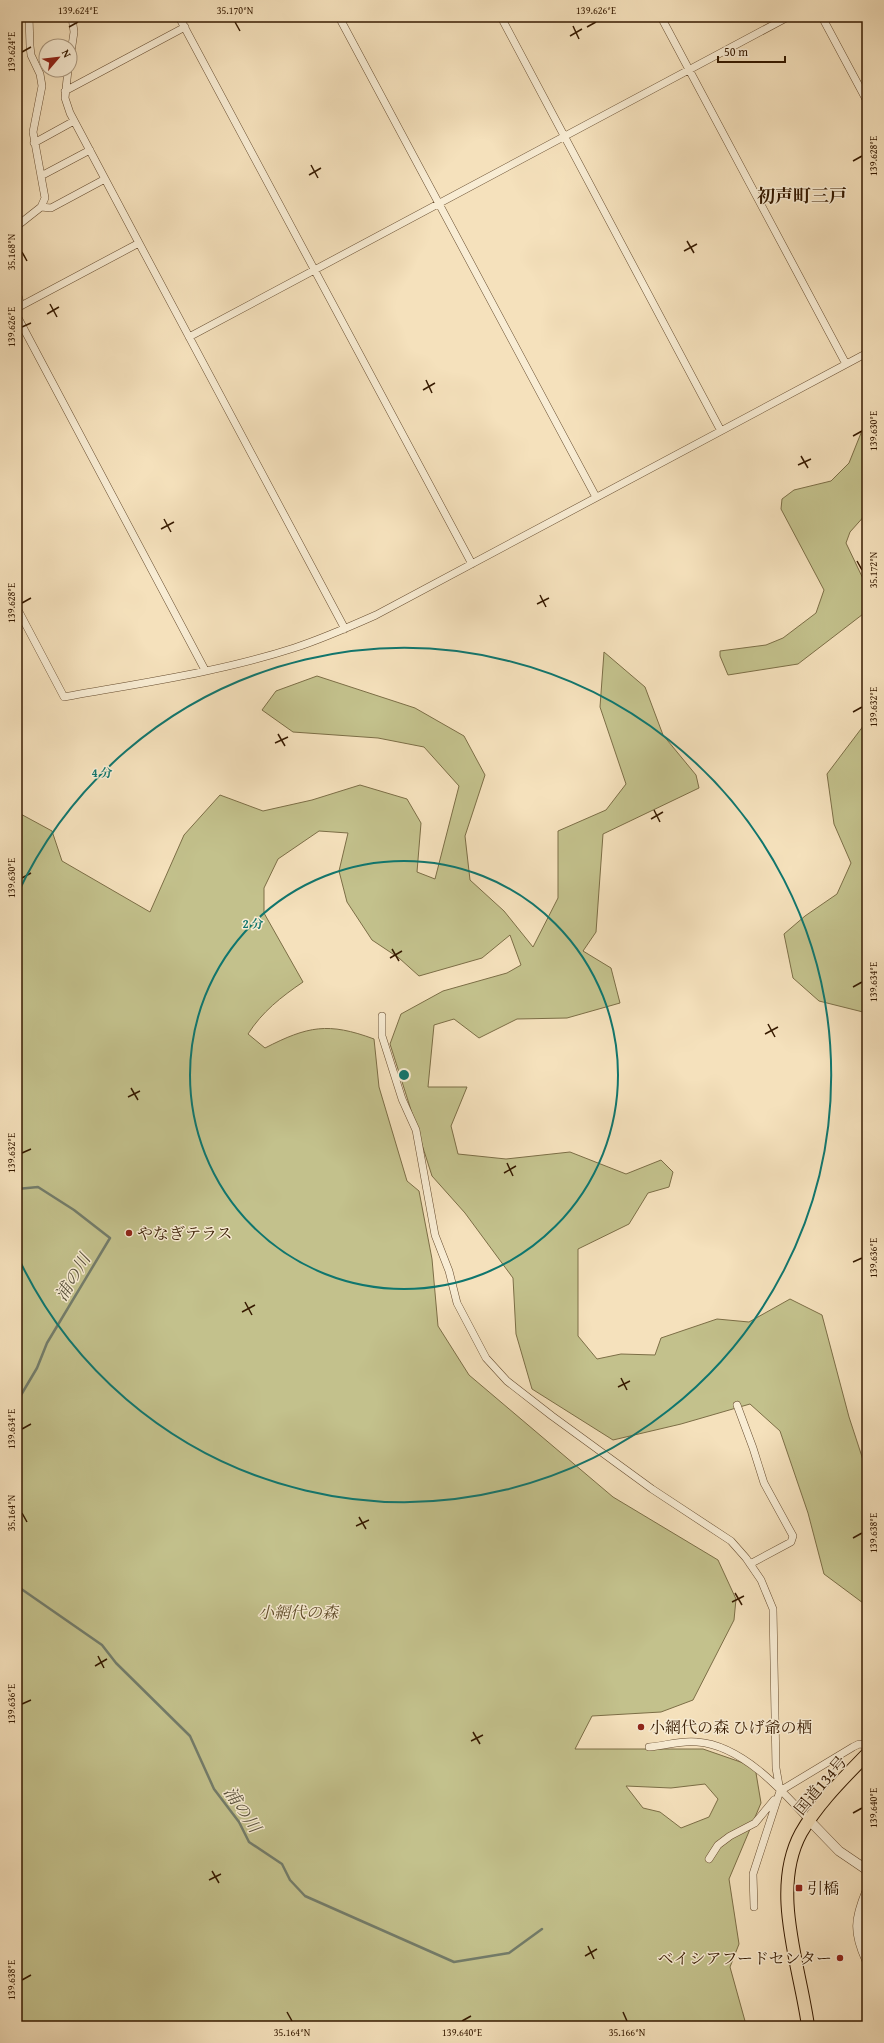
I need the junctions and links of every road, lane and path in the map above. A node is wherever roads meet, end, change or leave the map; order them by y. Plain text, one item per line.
1 (29, 17) edge
2 (72, 17) edge
3 (179, 17) edge
4 (339, 17) edge
5 (501, 17) edge
6 (661, 17) edge
7 (788, 17) edge
8 (822, 17) edge
9 (185, 27) junction
10 (73, 38) edge
11 (689, 70) junction
12 (67, 78) edge
13 (17, 81) edge
14 (65, 91) junction
15 (17, 93) edge
16 (867, 101) edge
17 (74, 121) junction
18 (564, 136) junction
19 (34, 143) junction
20 (90, 150) junction
21 (41, 176) junction
22 (105, 179) junction
23 (439, 204) junction
24 (41, 207) junction
25 (17, 226) edge
26 (139, 243) junction
27 (314, 270) junction
28 (17, 292) edge
29 (19, 306) edge
30 (17, 316) edge
31 (189, 337) junction
32 (867, 353) edge
33 (846, 364) junction
34 (722, 431) junction
35 (596, 498) junction
36 (472, 564) junction
37 (17, 608) edge
38 (345, 629) junction
39 (205, 670) junction
40 (382, 1016) dead end
41 (737, 1405) dead end
42 (750, 1564) junction
43 (867, 1746) edge
44 (649, 1747) dead end
45 (867, 1754) edge
46 (779, 1793) junction
47 (809, 1820) junction
48 (709, 1859) dead end
49 (867, 1870) edge
50 (867, 1891) edge
51 (754, 1907) dead end
52 (867, 1961) edge
53 (808, 2026) edge

1 - 19 street
2 - 10 street
3 - 9 street
4 - 23 street
5 - 18 street
6 - 11 street
7 - 11 street
8 - 16 street
9 - 14 street
9 - 27 street
11 - 18 street
11 - 33 street
12 - 14 street
13 - 15 street
14 - 17 street
17 - 19 street
17 - 20 street
18 - 23 street
18 - 34 street
19 - 21 street
20 - 21 street
20 - 22 street
21 - 24 street
22 - 24 street
22 - 26 street
23 - 27 street
23 - 35 street
24 - 25 street
26 - 29 street
26 - 31 street
27 - 31 street
27 - 36 street
28 - 29 street
30 - 39 street
31 - 38 street
32 - 33 street
33 - 34 street
34 - 35 street
35 - 36 street
36 - 38 street
37 - 39 street
38 - 39 street
40 - 42 street
41 - 42 street
42 - 46 street
43 - 46 street
44 - 46 street
45 - 47 highway, 国道134号
46 - 47 street
46 - 48 street
46 - 51 street
47 - 49 street
47 - 53 highway, 国道134号
50 - 52 street

